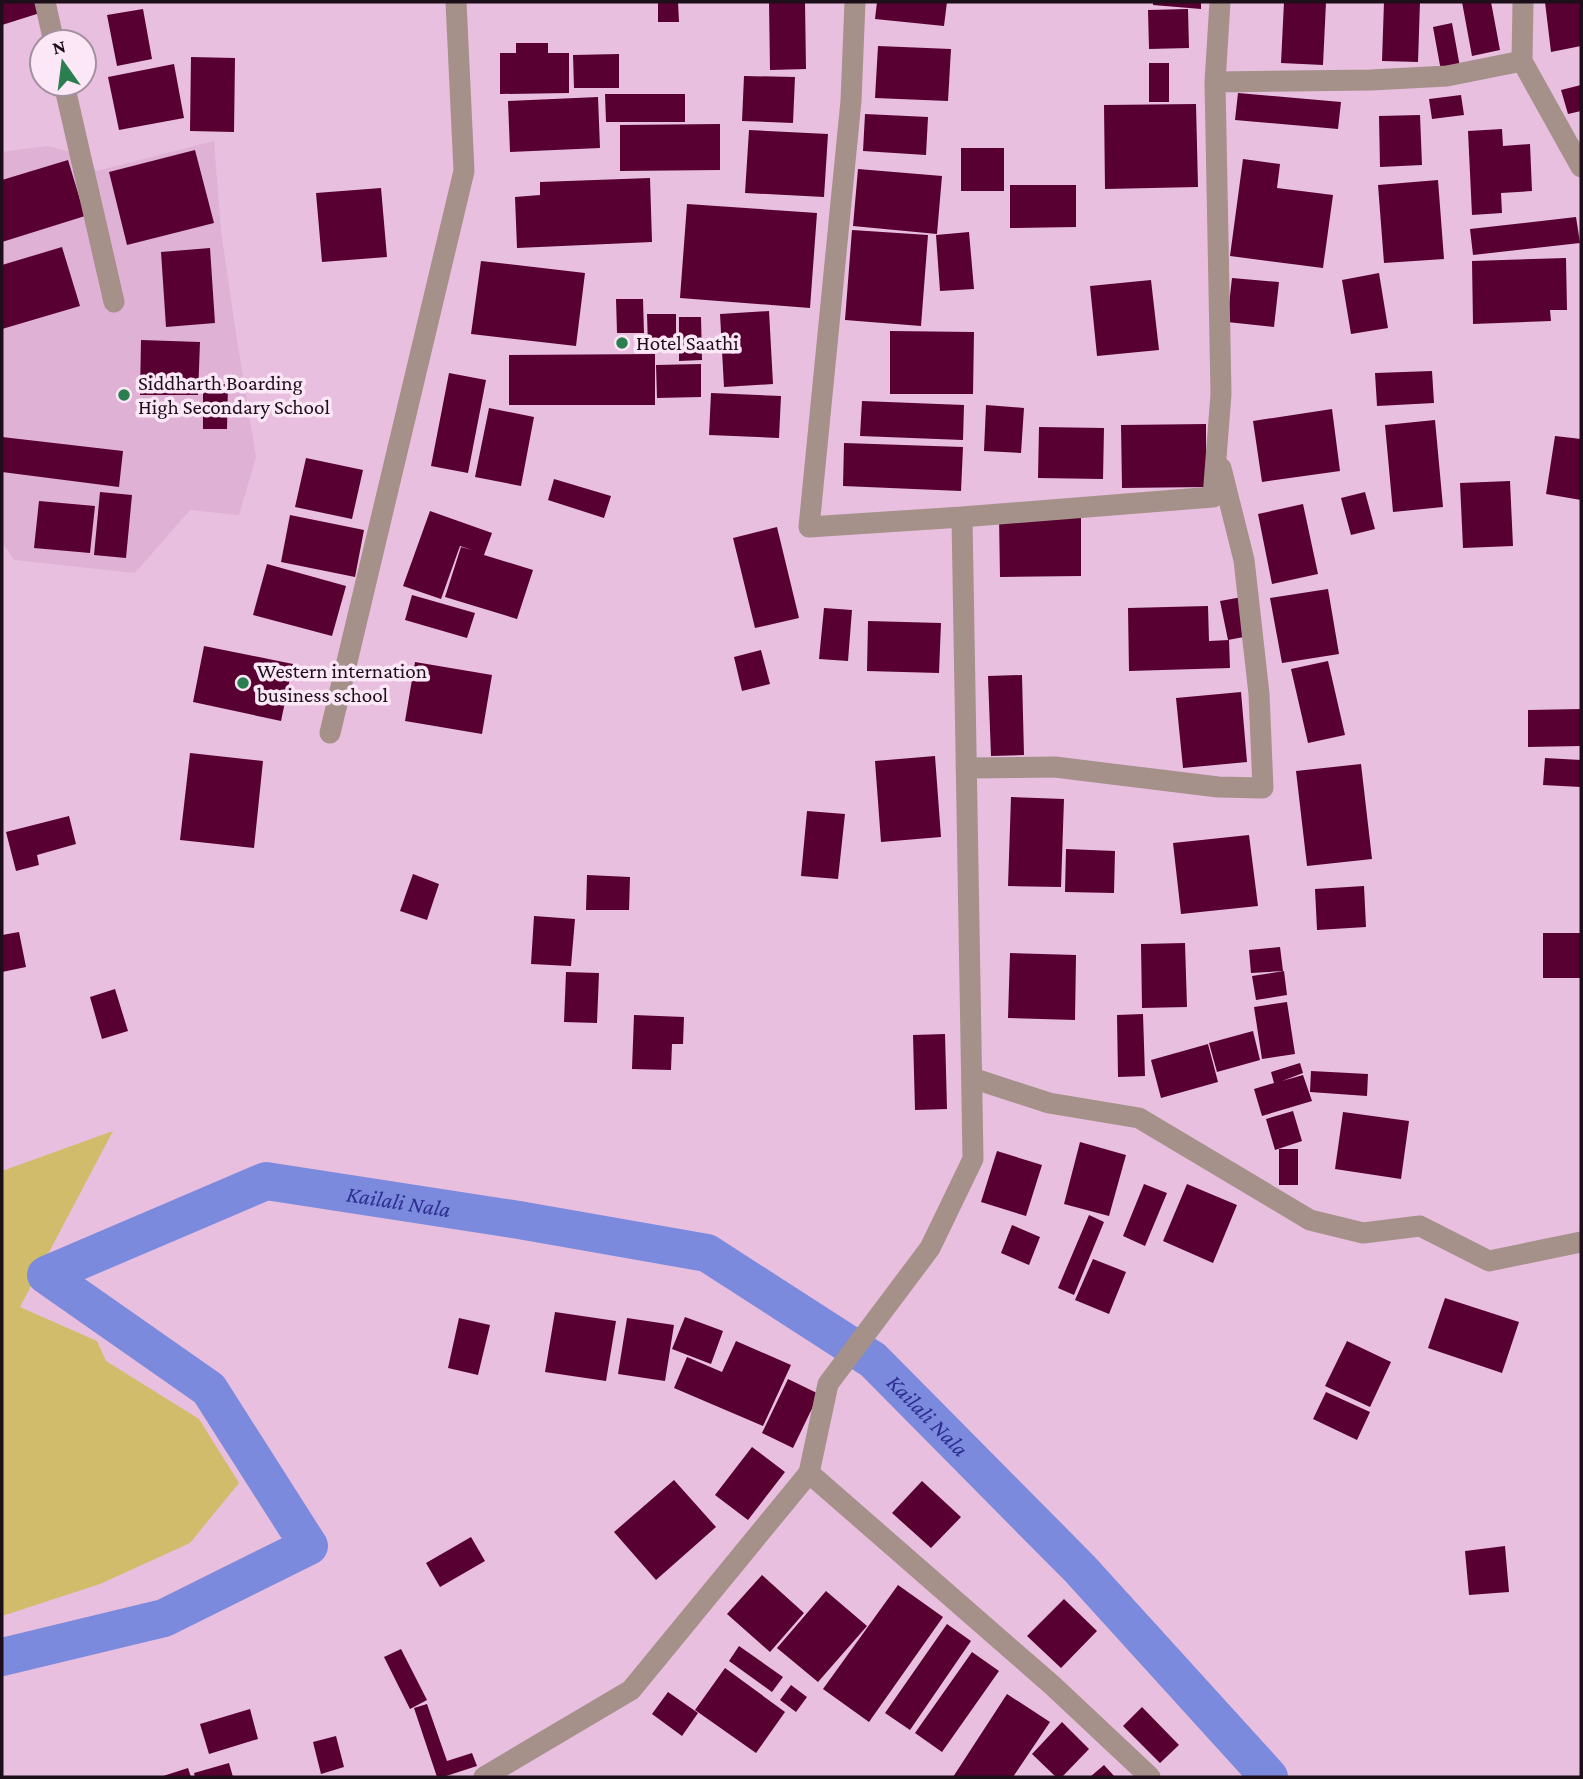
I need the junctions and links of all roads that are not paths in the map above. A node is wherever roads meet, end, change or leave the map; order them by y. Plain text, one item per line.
1 (45, 2) edge
2 (456, 2) edge
3 (855, 2) edge
4 (1220, 2) edge
5 (1523, 2) edge
6 (51, 28) edge
7 (1522, 61) junction
8 (1215, 82) junction
9 (67, 98) edge
10 (1581, 167) edge
11 (114, 302) dead end
12 (1217, 449) junction
13 (962, 517) junction
14 (330, 733) dead end
15 (967, 768) junction
16 (972, 1078) junction
17 (1581, 1242) edge
18 (809, 1473) junction
19 (484, 1777) edge
20 (1150, 1777) edge

1 - 6 street
2 - 14 street
3 - 13 street
4 - 8 street
5 - 7 street
7 - 8 street
7 - 10 street
8 - 12 street
9 - 11 street
12 - 13 street
12 - 15 street
13 - 15 street
15 - 16 street
16 - 17 street
16 - 18 street
18 - 19 street
18 - 20 street

